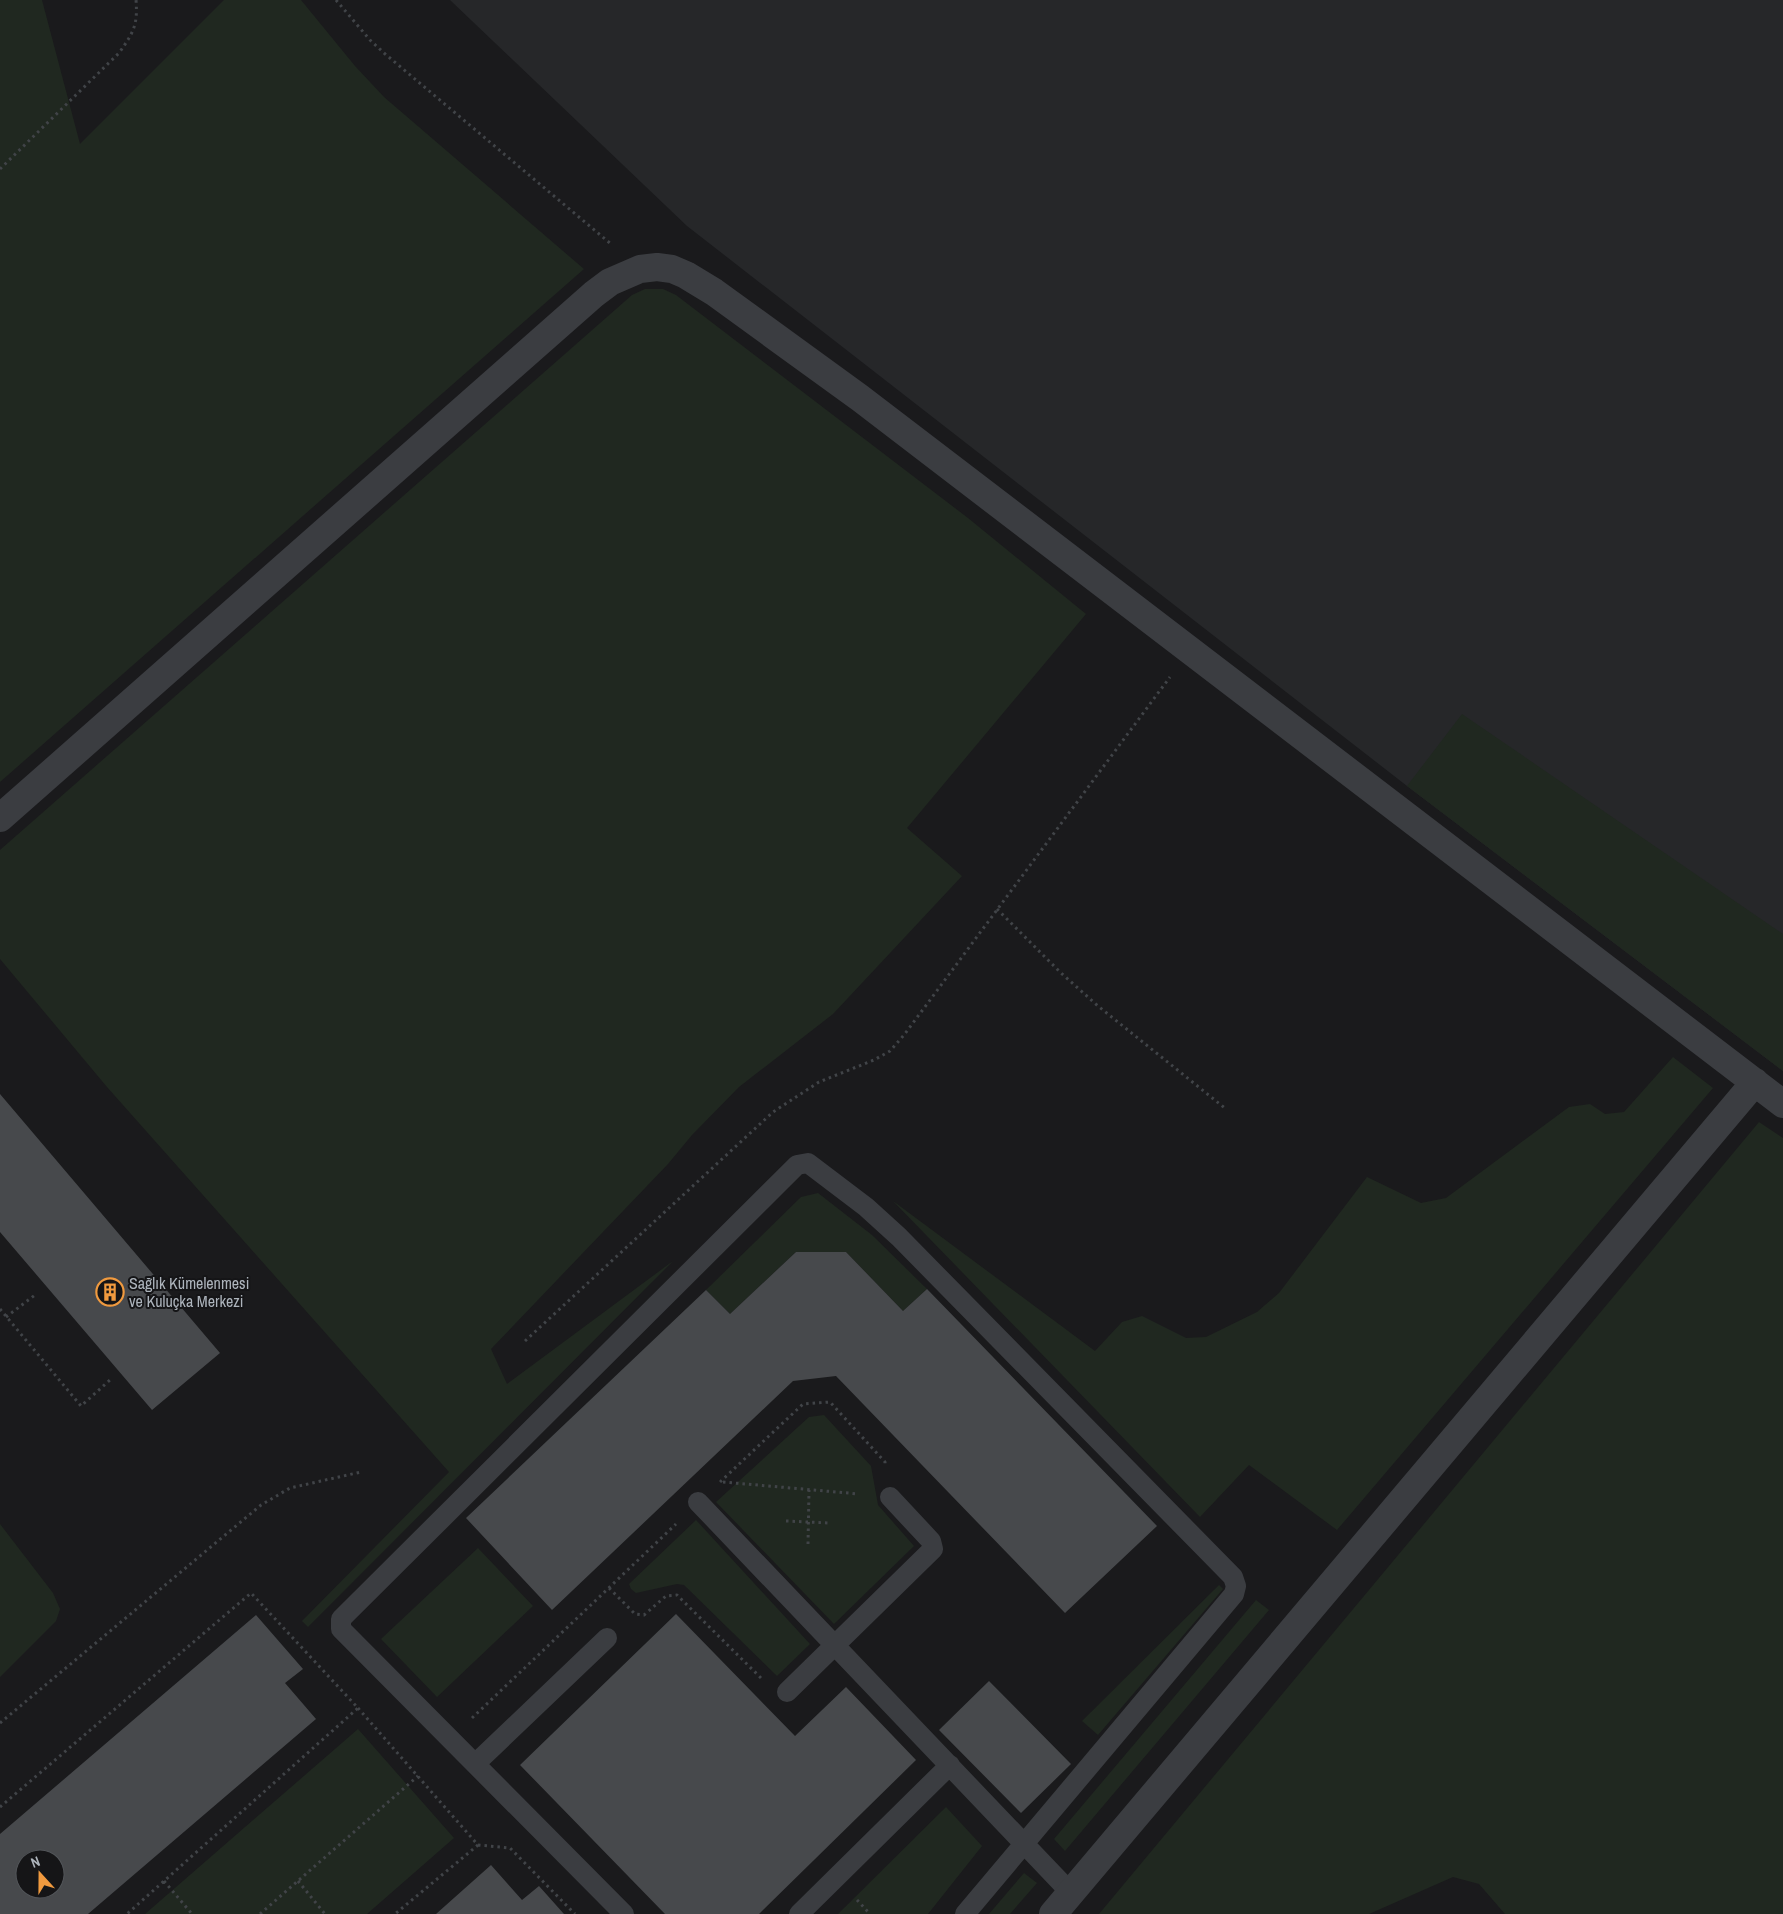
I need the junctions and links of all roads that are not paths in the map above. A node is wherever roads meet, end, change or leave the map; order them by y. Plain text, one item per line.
1 (0, 818) edge
2 (1755, 1082) junction
3 (1783, 1104) edge
4 (890, 1496) road end
5 (698, 1502) road end
6 (607, 1638) dead end
7 (835, 1644) junction
8 (787, 1692) road end
9 (475, 1764) junction
10 (950, 1765) junction
11 (1024, 1843) junction
12 (1071, 1893) junction
13 (624, 1914) edge
14 (799, 1914) edge
15 (965, 1914) edge
16 (1053, 1914) edge

1 - 2 street
2 - 3 street
2 - 12 street
4 - 7 lane
5 - 7 lane
6 - 9 lane
7 - 8 lane
7 - 10 lane
9 - 11 lane
9 - 13 lane
10 - 11 lane
10 - 14 lane
11 - 12 lane
11 - 15 lane
12 - 16 street

